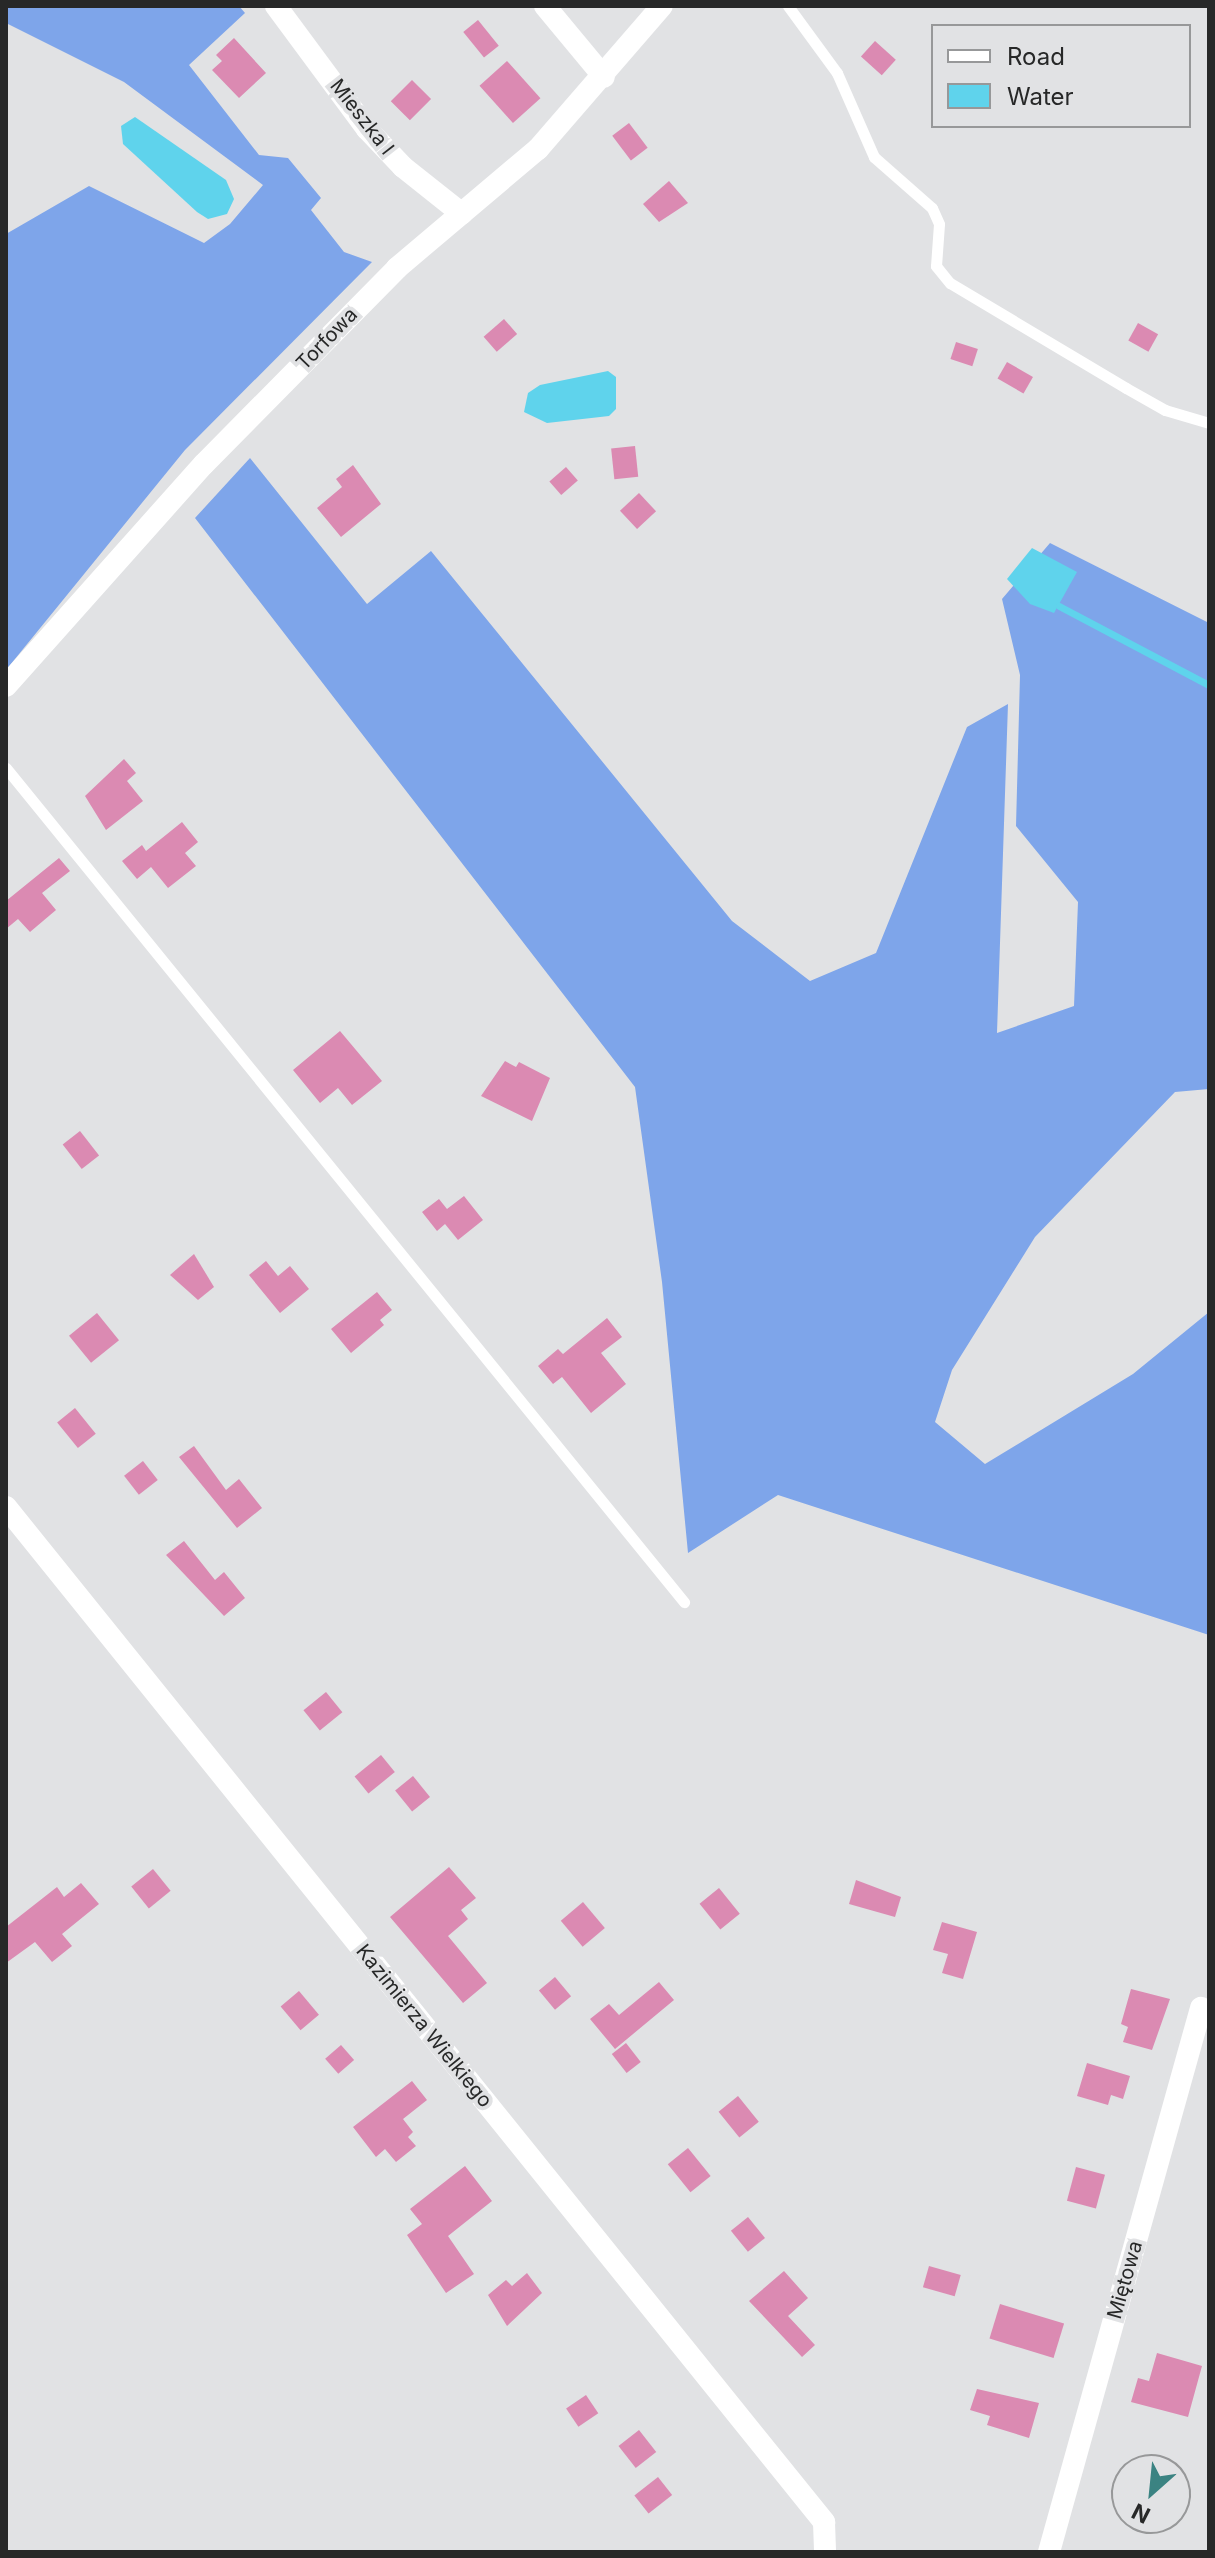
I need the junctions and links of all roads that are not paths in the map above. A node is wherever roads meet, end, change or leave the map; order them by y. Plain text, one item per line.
1 (276, 6) edge
2 (545, 6) edge
3 (662, 6) edge
4 (788, 6) edge
5 (604, 77) junction
6 (462, 214) junction
7 (1209, 423) edge
8 (6, 686) edge
9 (6, 768) edge
10 (6, 1507) edge
11 (684, 1602) dead end
12 (1201, 2008) dead end
13 (825, 2552) edge
14 (1049, 2552) edge

1 - 6 street, Mieszka I
2 - 5 street
3 - 5 street, Torfowa
4 - 7 lane
5 - 6 street, Torfowa
6 - 8 street, Torfowa
9 - 11 lane
10 - 13 street, Kazimierza Wielkiego
12 - 14 street, Miętowa

